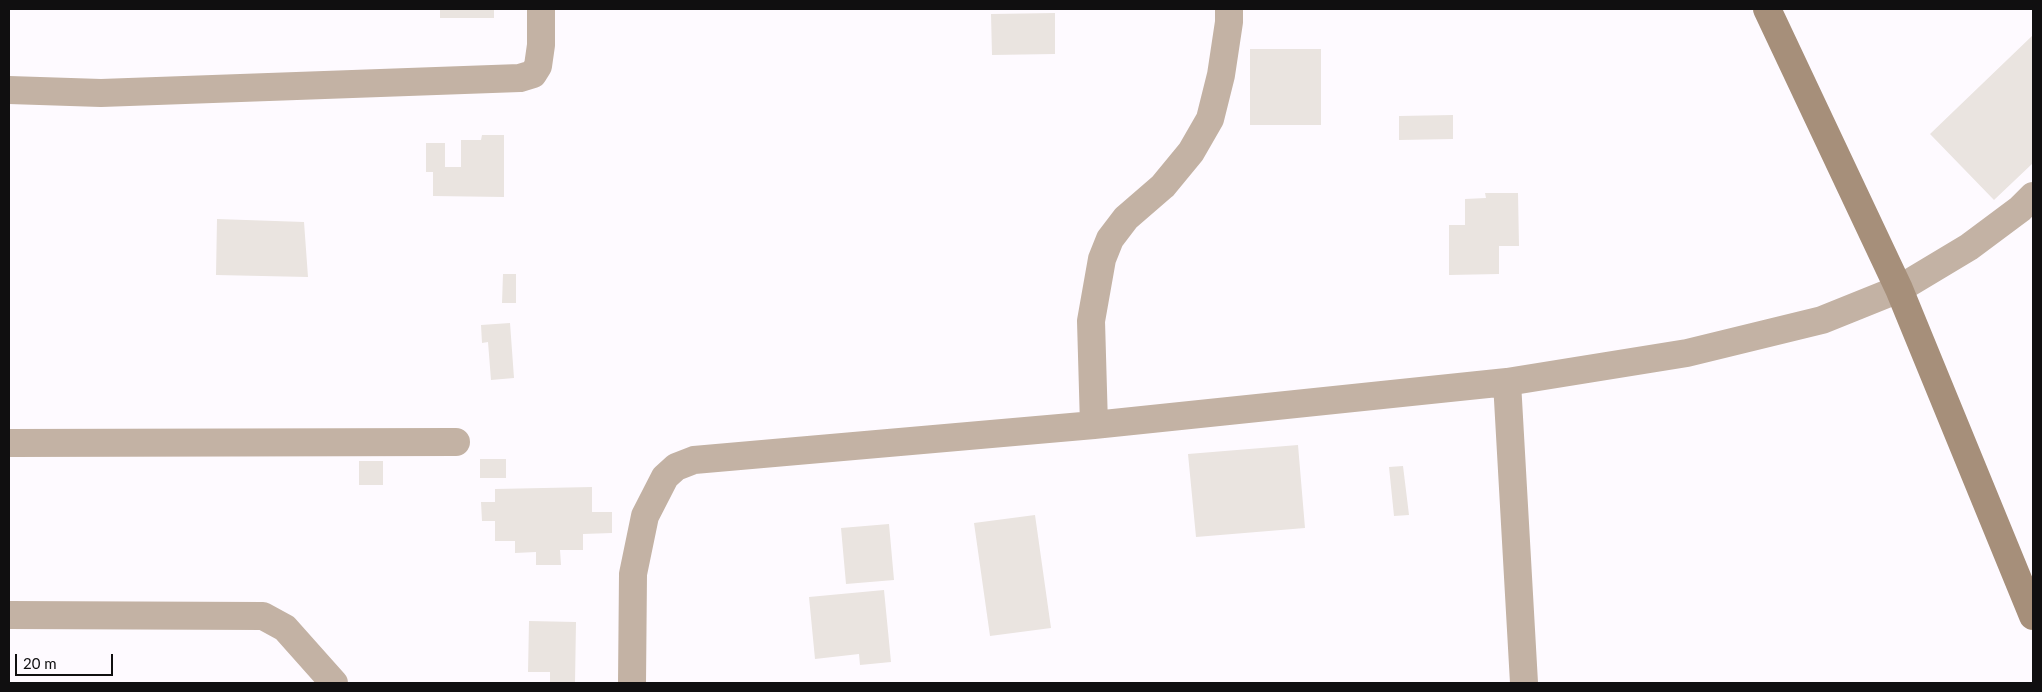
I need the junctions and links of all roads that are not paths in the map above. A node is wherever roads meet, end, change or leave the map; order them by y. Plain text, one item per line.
1 (541, 9) edge
2 (1229, 9) edge
3 (1767, 9) edge
4 (9, 90) edge
5 (2033, 196) edge
6 (1899, 289) junction
7 (1507, 382) junction
8 (1094, 425) junction
9 (456, 442) dead end
10 (9, 443) edge
11 (9, 615) edge
12 (2033, 616) edge
13 (334, 683) edge
14 (632, 683) edge
15 (1524, 683) edge

1 - 4 street
2 - 8 street
3 - 6 main road
5 - 6 street
6 - 7 street
6 - 12 main road
7 - 8 street
7 - 15 street
8 - 14 street
9 - 10 street
11 - 13 street

